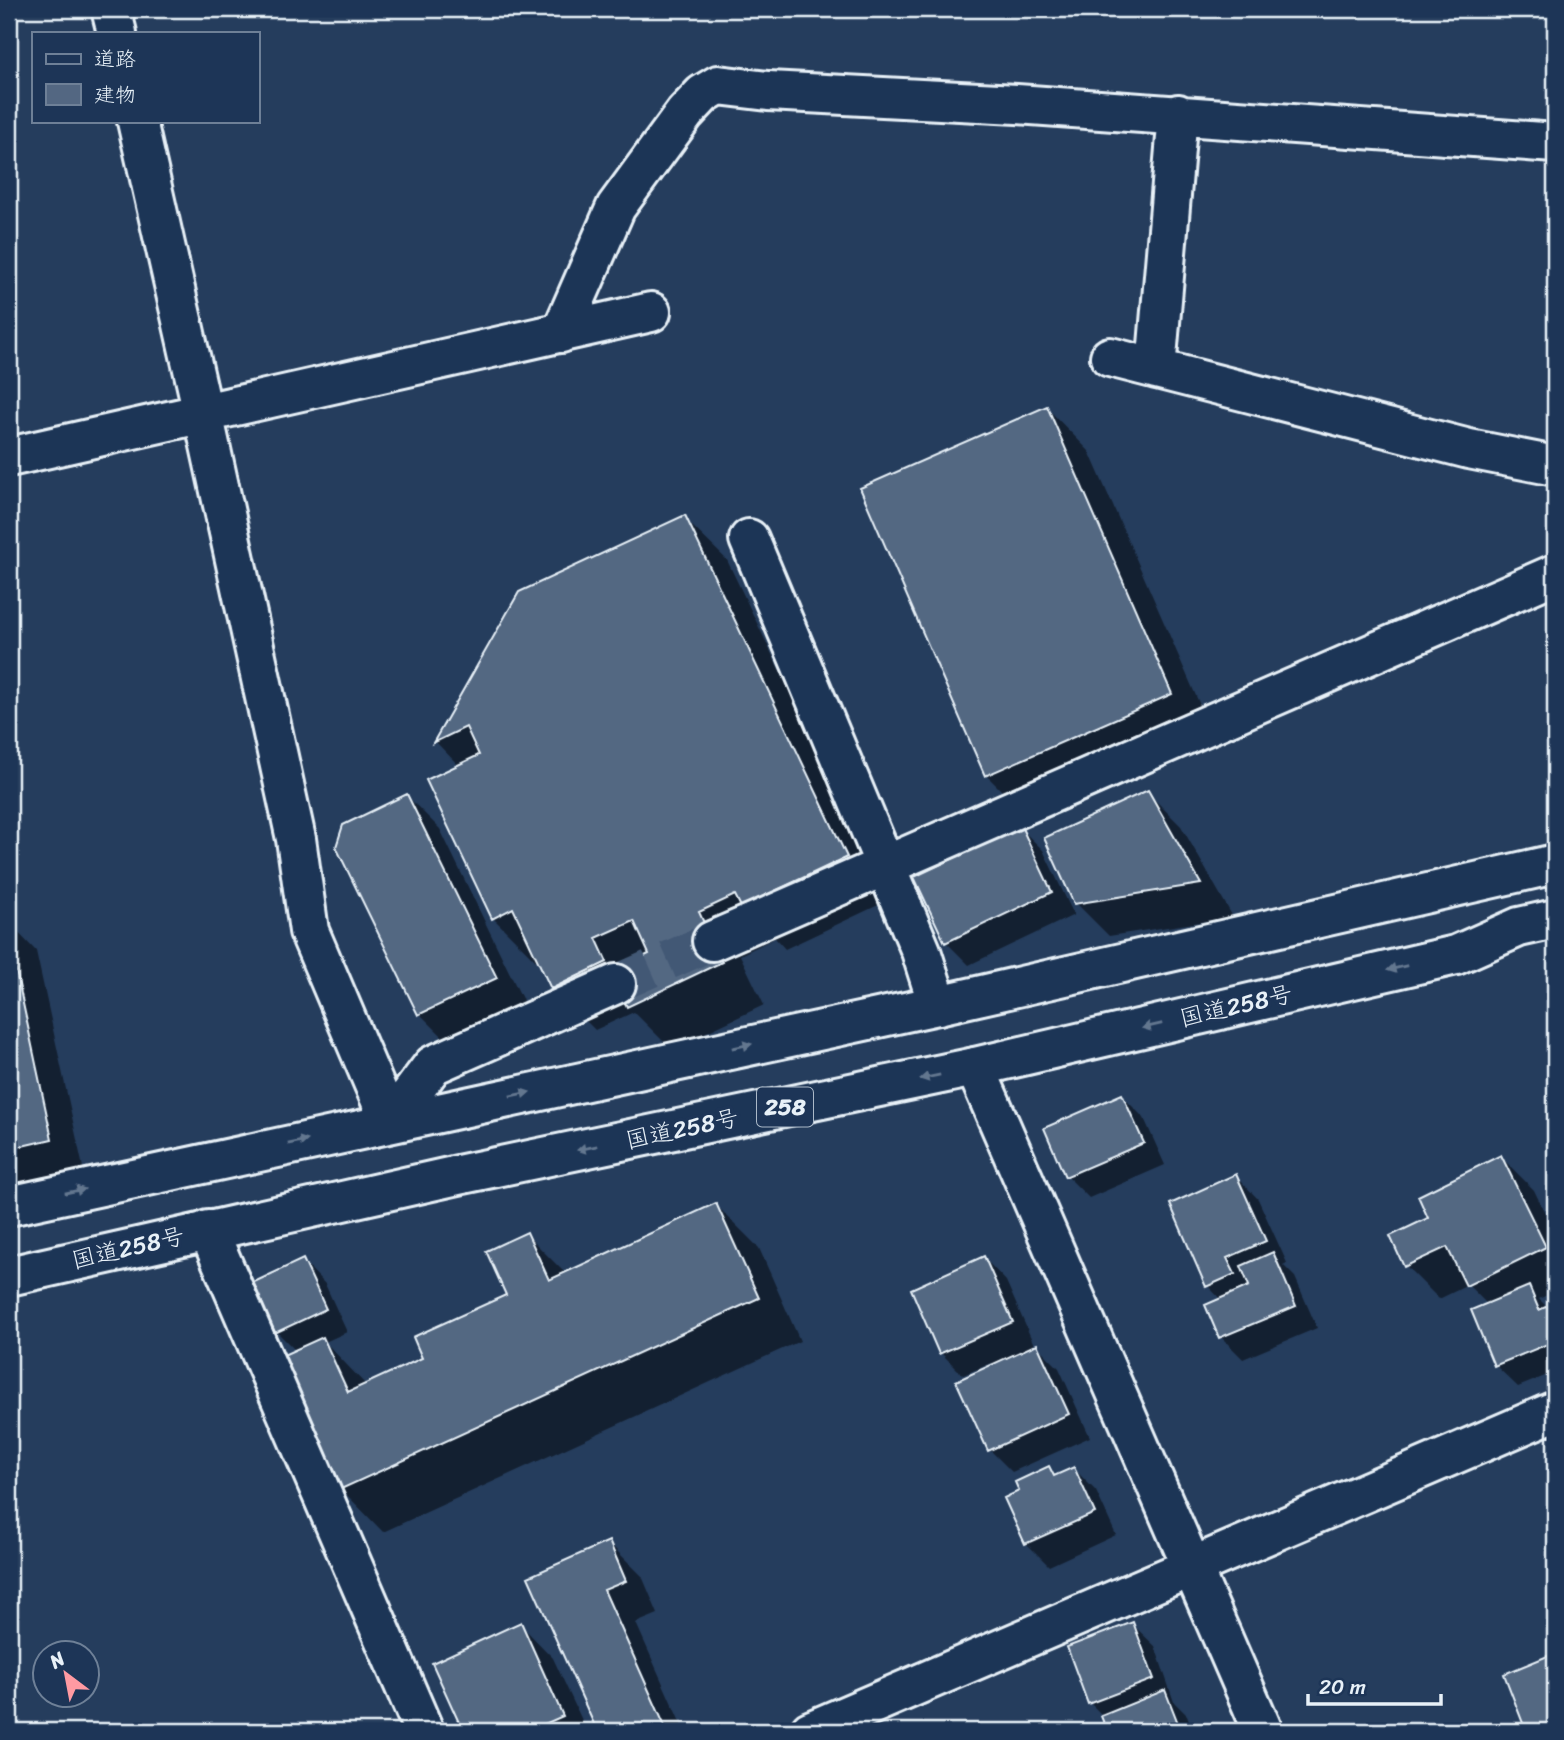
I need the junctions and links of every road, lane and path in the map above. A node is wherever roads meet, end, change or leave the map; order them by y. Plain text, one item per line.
1 (111, 9) edge
2 (117, 32) edge
3 (1178, 114) junction
4 (137, 122) edge
5 (1555, 142) edge
6 (651, 312) dead end
7 (561, 333) junction
8 (1110, 357) dead end
9 (1156, 369) junction
10 (203, 414) junction
11 (9, 457) edge
12 (1555, 466) edge
13 (749, 539) dead end
14 (1555, 574) edge
15 (1555, 864) edge
16 (885, 865) junction
17 (1555, 919) edge
18 (712, 941) tunnel mouth
19 (1555, 946) edge
20 (1456, 954) junction
21 (616, 984) tunnel mouth
22 (938, 1005) junction
23 (975, 1067) junction
24 (390, 1122) junction
25 (9, 1206) edge
26 (208, 1230) junction
27 (9, 1276) edge
28 (1555, 1411) edge
29 (1193, 1567) junction
30 (424, 1731) edge
31 (810, 1731) edge
32 (1263, 1731) edge

1 - 2 main road
3 - 5 main road
3 - 7 main road
3 - 9 main road
4 - 10 main road
6 - 7 main road
7 - 10 main road
8 - 9 main road
9 - 12 main road
10 - 11 main road
10 - 24 main road
13 - 16 main road
14 - 16 main road
15 - 22 main road
16 - 18 main road
16 - 22 main road
17 - 20 main road, 国道258号 / 258
19 - 20 main road, 258
20 -> 23 main road, 国道258号 / 258
21 - 24 main road
24 -> 22 main road
23 -> 26 main road, 国道258号 / 258
23 - 29 main road
25 -> 24 main road
26 - 27 main road, 国道258号 / 258
26 - 30 main road
28 - 29 main road
29 - 31 main road
29 - 32 main road

